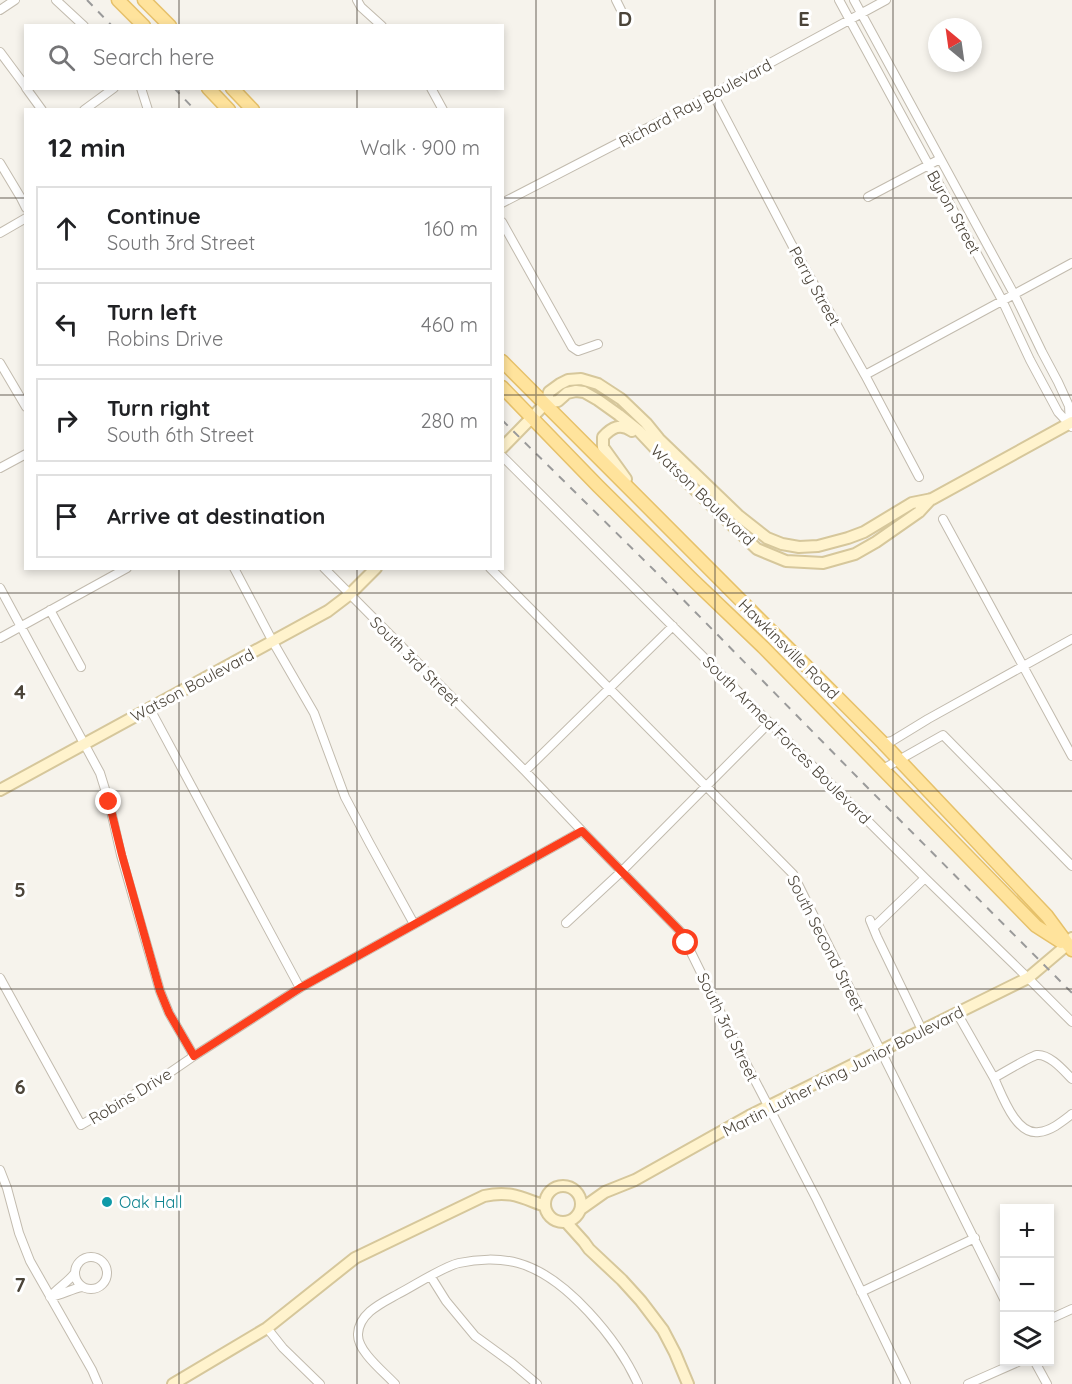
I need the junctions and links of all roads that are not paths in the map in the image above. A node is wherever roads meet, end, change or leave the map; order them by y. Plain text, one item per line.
1 (15, 0) edge
2 (56, 0) edge
3 (118, 0) edge
4 (144, 0) edge
5 (352, 0) edge
6 (616, 0) edge
7 (839, 0) edge
8 (854, 0) edge
9 (886, 0) edge
10 (359, 4) edge
11 (0, 10) edge
12 (621, 10) dead end
13 (861, 13) junction
14 (850, 20) junction
15 (82, 24) edge
16 (142, 24) edge
17 (168, 24) edge
18 (380, 24) edge
19 (0, 52) edge
20 (24, 85) edge
21 (27, 90) edge
22 (111, 90) edge
23 (142, 90) edge
24 (210, 90) edge
25 (234, 90) edge
26 (432, 90) edge
27 (904, 92) junction
28 (713, 94) junction
29 (892, 98) junction
30 (41, 108) edge
31 (87, 108) edge
32 (147, 108) edge
33 (227, 108) edge
34 (251, 108) edge
35 (442, 108) edge
36 (940, 159) junction
37 (0, 163) edge
38 (929, 165) junction
39 (868, 197) dead end
40 (504, 202) edge
41 (24, 204) edge
42 (24, 219) edge
43 (504, 226) edge
44 (0, 233) edge
45 (996, 262) junction
46 (1072, 263) edge
47 (985, 268) junction
48 (1014, 294) junction
49 (1002, 300) junction
50 (598, 344) dead end
51 (0, 363) edge
52 (504, 363) edge
53 (865, 375) junction
54 (504, 389) edge
55 (546, 403) junction
56 (24, 404) edge
57 (532, 418) junction
58 (1071, 425) edge
59 (504, 446) edge
60 (654, 447) junction
61 (24, 455) edge
62 (504, 458) edge
63 (0, 468) edge
64 (919, 477) dead end
65 (932, 499) junction
66 (644, 502) junction
67 (943, 519) dead end
68 (123, 570) edge
69 (235, 570) edge
70 (326, 570) edge
71 (374, 570) edge
72 (492, 570) edge
73 (0, 588) edge
74 (349, 595) junction
75 (50, 610) junction
76 (673, 626) junction
77 (20, 627) junction
78 (0, 638) edge
79 (1072, 639) edge
80 (273, 642) junction
81 (81, 667) dead end
82 (1023, 667) junction
83 (609, 689) junction
84 (150, 709) junction
85 (769, 723) junction
86 (883, 743) junction
87 (83, 744) junction
88 (1072, 756) edge
89 (899, 760) junction
90 (883, 769) junction
91 (525, 771) junction
92 (705, 786) junction
93 (0, 790) edge
94 (582, 831) junction
95 (1072, 866) edge
96 (622, 871) junction
97 (925, 878) junction
98 (566, 923) dead end
99 (414, 924) junction
100 (1071, 944) edge
101 (0, 978) edge
102 (1028, 978) junction
103 (300, 988) junction
104 (957, 1013) junction
105 (1072, 1022) edge
106 (922, 1029) junction
107 (881, 1052) junction
108 (194, 1056) junction
109 (994, 1078) junction
110 (1072, 1079) edge
111 (768, 1107) junction
112 (1072, 1114) edge
113 (0, 1170) edge
114 (605, 1192) junction
115 (549, 1193) junction
116 (578, 1193) junction
117 (520, 1196) junction
118 (545, 1206) junction
119 (574, 1216) junction
120 (975, 1238) junction
121 (74, 1274) junction
122 (431, 1276) junction
123 (82, 1287) junction
124 (1000, 1289) edge
125 (861, 1292) junction
126 (50, 1297) junction
127 (1072, 1309) edge
128 (1054, 1318) edge
129 (267, 1328) junction
130 (1009, 1366) edge
131 (1037, 1366) edge
132 (92, 1370) junction
133 (98, 1384) edge
134 (104, 1384) edge
135 (173, 1384) edge
136 (320, 1384) edge
137 (395, 1384) edge
138 (537, 1384) edge
139 (638, 1384) edge
140 (688, 1384) edge
141 (906, 1384) edge
142 (968, 1384) edge
143 (1047, 1384) edge

1 - 11 street
2 - 15 street
3 - 16 main road
4 - 17 main road
5 - 10 street
6 - 12 street
7 - 14 street, Byron Street
8 - 13 street, Byron Street
9 - 13 street, Richard Ray Boulevard
10 - 18 street
13 - 14 street, Richard Ray Boulevard
13 - 27 street, Byron Street
14 - 28 street, Richard Ray Boulevard
14 - 29 street, Byron Street
19 - 20 street
21 - 30 street
22 - 31 street
23 - 32 street
24 - 33 main road
25 - 34 main road
26 - 35 street
27 - 29 street
27 - 36 street, Byron Street
28 - 40 street, Richard Ray Boulevard
28 - 53 street, Perry Street
29 - 38 street, Byron Street
36 - 38 street
36 - 45 street, Byron Street
37 - 41 street
38 - 39 street
38 - 47 street, Byron Street
42 - 44 street
43 - 50 street
45 - 47 street
45 - 48 street, Byron Street
46 - 48 street
47 - 49 street, Byron Street
48 - 49 street
48 - 58 street, Byron Street
49 - 53 street
49 - 58 street, Byron Street
51 - 56 street
52 - 55 main road, Hawkinsville Road
53 - 64 street, Perry Street
54 - 57 main road, Hawkinsville Road
55 - 57 street, Watson Boulevard
55 - 60 street, Watson Boulevard
55 - 65 street, Watson Boulevard
55 - 66 main road, Hawkinsville Road
57 - 59 street, Watson Boulevard
57 - 90 main road, Hawkinsville Road
58 - 65 street, Watson Boulevard
60 - 65 street, Watson Boulevard
60 - 66 street
61 - 63 street
62 - 76 street, South Armed Forces Boulevard
66 - 86 main road, Hawkinsville Road
67 - 82 street
68 - 75 street
69 - 80 street
70 - 74 street, South 3rd Street
71 - 74 street, Watson Boulevard
72 - 83 street, South Second Street
73 - 77 street
74 - 80 street, Watson Boulevard
74 - 91 street, South 3rd Street
75 - 77 street
75 - 81 street
76 - 83 street
76 - 85 street, South Armed Forces Boulevard
77 - 78 street
77 - 87 street
79 - 82 street
80 - 84 street, Watson Boulevard
80 - 99 street
82 - 86 street
82 - 88 street
83 - 91 street
83 - 92 street, South Second Street
84 - 87 street, Watson Boulevard
84 - 103 street
85 - 92 street
85 - 97 street, South Armed Forces Boulevard
86 - 89 main road, Hawkinsville Road
87 - 93 street, Watson Boulevard
87 - 108 street
89 - 90 street
89 - 95 street
89 - 100 main road, Hawkinsville Road
90 - 100 main road, Hawkinsville Road
91 - 94 street, South 3rd Street
92 - 96 street
92 - 107 street, South Second Street
94 - 96 street, South 3rd Street
94 - 99 street, Robins Drive
96 - 98 street
96 - 111 street, South 3rd Street
97 - 102 street, South Armed Forces Boulevard
97 - 106 street
99 - 103 street, Robins Drive
100 - 102 street, Martin Luther King Junior Boulevard
101 - 108 street, Robins Drive
102 - 104 street, Martin Luther King Junior Boulevard
102 - 105 street, South Armed Forces Boulevard
103 - 108 street, Robins Drive
104 - 106 street, Martin Luther King Junior Boulevard
104 - 109 street
106 - 107 street, Martin Luther King Junior Boulevard
107 - 111 street, Martin Luther King Junior Boulevard
107 - 120 street, South Second Street
109 - 110 street
109 - 112 street
111 - 114 street, Martin Luther King Junior Boulevard
111 - 125 street, South 3rd Street
113 - 126 street
114 - 116 street, Martin Luther King Junior Boulevard
114 - 119 street, Martin Luther King Junior Boulevard
115 - 116 street
115 - 117 street
115 - 118 street
116 - 119 street
117 - 118 street
117 - 129 street
118 - 119 street
119 - 140 street
120 - 124 street, South Second Street
120 - 125 street
121 - 123 street
121 - 123 street
121 - 126 street
122 - 137 street
122 - 138 street
122 - 139 street
123 - 126 street
125 - 141 street, South 3rd Street
126 - 132 street
127 - 128 street
129 - 135 street
129 - 136 street
130 - 142 street
131 - 143 street
132 - 133 street
132 - 134 street

